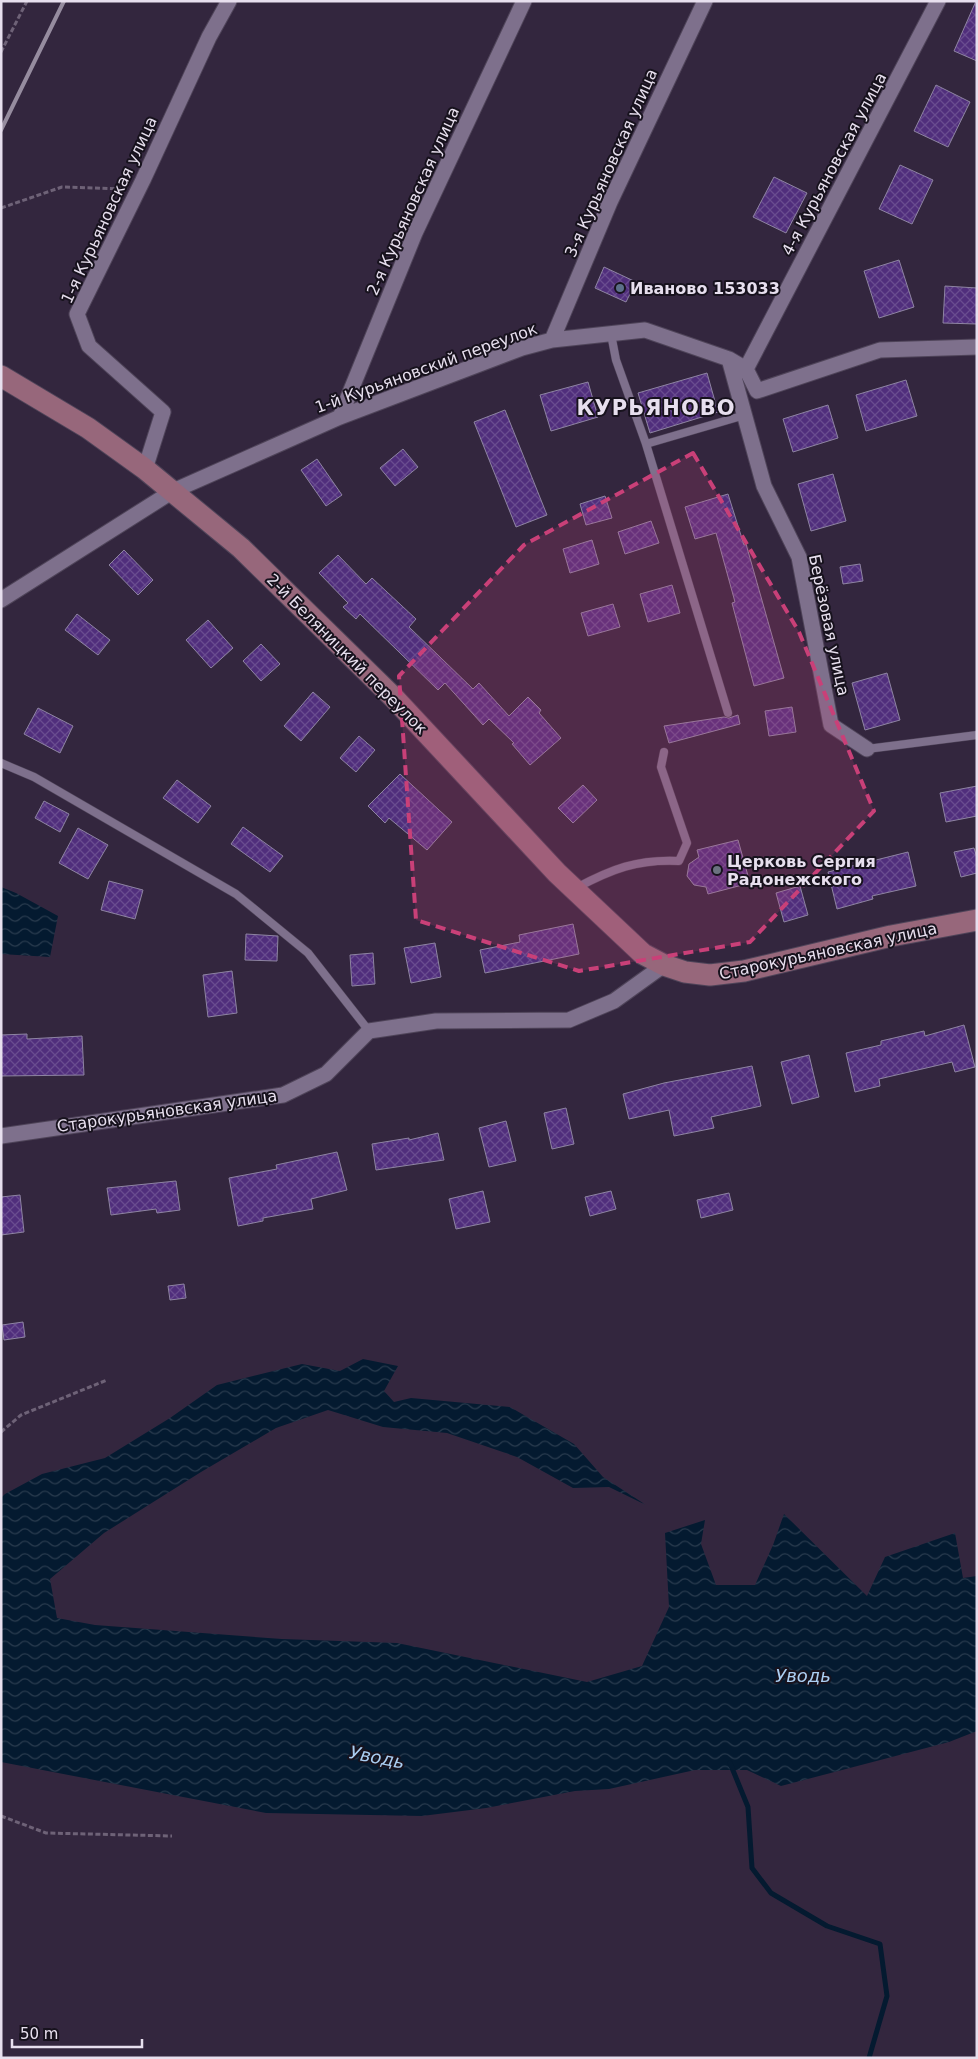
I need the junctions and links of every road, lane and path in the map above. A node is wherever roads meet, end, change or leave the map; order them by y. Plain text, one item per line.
1 (27, 1) edge
2 (229, 1) edge
3 (524, 1) edge
4 (705, 1) edge
5 (938, 1) edge
6 (1, 52) edge
7 (138, 189) junction
8 (1, 208) edge
9 (611, 334) junction
10 (552, 340) junction
11 (977, 347) edge
12 (729, 358) junction
13 (746, 369) junction
14 (1, 376) edge
15 (745, 415) junction
16 (340, 417) junction
17 (646, 444) junction
18 (145, 469) junction
19 (173, 491) junction
20 (1, 600) edge
21 (728, 713) dead end
22 (977, 734) edge
23 (867, 749) joint
24 (664, 752) dead end
25 (1, 763) edge
26 (574, 889) junction
27 (977, 920) edge
28 (664, 965) junction
29 (369, 1031) junction
30 (1, 1136) edge
31 (107, 1380) dead end
32 (1, 1432) edge
33 (1, 1816) edge
34 (172, 1836) dead end

1 - 6 path
2 - 7 street, 1-я Курьяновская улица
3 - 16 street, 2-я Курьяновская улица
4 - 10 street, 3-я Курьяновская улица
5 - 13 street, 4-я Курьяновская улица
7 - 8 path
7 - 18 street, 1-я Курьяновская улица
9 - 10 street, 1-й Курьяновский переулок
9 - 12 street, 1-й Курьяновский переулок
9 - 17 lane
10 - 16 street, 1-й Курьяновский переулок
11 - 13 street, 1-й Курьяновский переулок
12 - 13 street, 1-й Курьяновский переулок
12 - 15 street, Берёзовая улица
14 - 18 main road, 2-й Беляницкий переулок
15 - 17 lane
15 - 23 street, Берёзовая улица
16 - 19 street, 1-й Курьяновский переулок
17 - 21 lane
18 - 19 main road, 2-й Беляницкий переулок
19 - 20 street
19 - 26 main road, 2-й Беляницкий переулок
22 - 23 lane, Берёзовая улица
24 - 26 lane
25 - 29 lane
26 - 28 main road, 2-й Беляницкий переулок
27 - 28 main road, Старокурьяновская улица
28 - 29 street
29 - 30 street, Старокурьяновская улица
31 - 32 path
33 - 34 path

